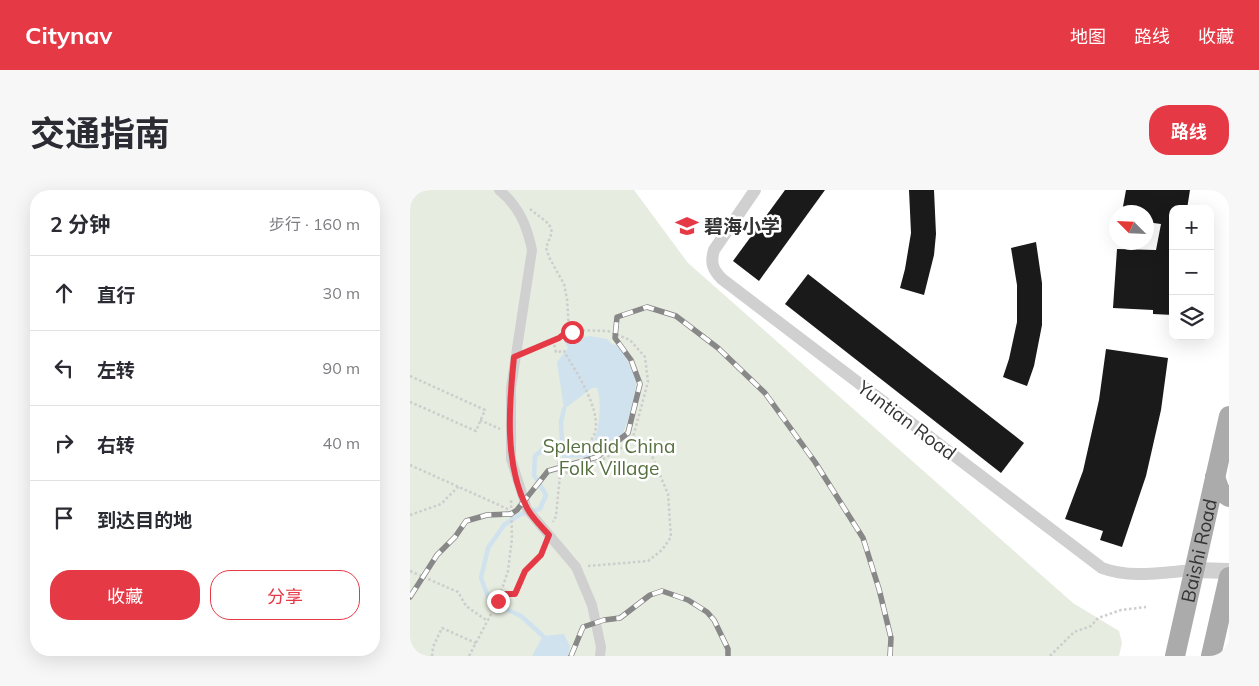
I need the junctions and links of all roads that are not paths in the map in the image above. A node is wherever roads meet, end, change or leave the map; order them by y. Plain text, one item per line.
1 (755, 190) edge
2 (503, 193) edge
3 (1229, 416) edge
4 (1216, 477) junction
5 (1229, 497) edge
6 (1195, 570) junction
7 (1229, 571) edge
8 (1229, 577) edge
9 (600, 656) edge
10 (1175, 656) edge
11 (1211, 656) edge

1 - 6 street, Yuntian Road
2 - 9 street
3 - 4 main road, Baishi Road
4 - 5 main road
4 - 6 main road, Baishi Road
6 - 7 street
6 - 10 main road, Baishi Road
8 - 11 main road, Baishi Road

